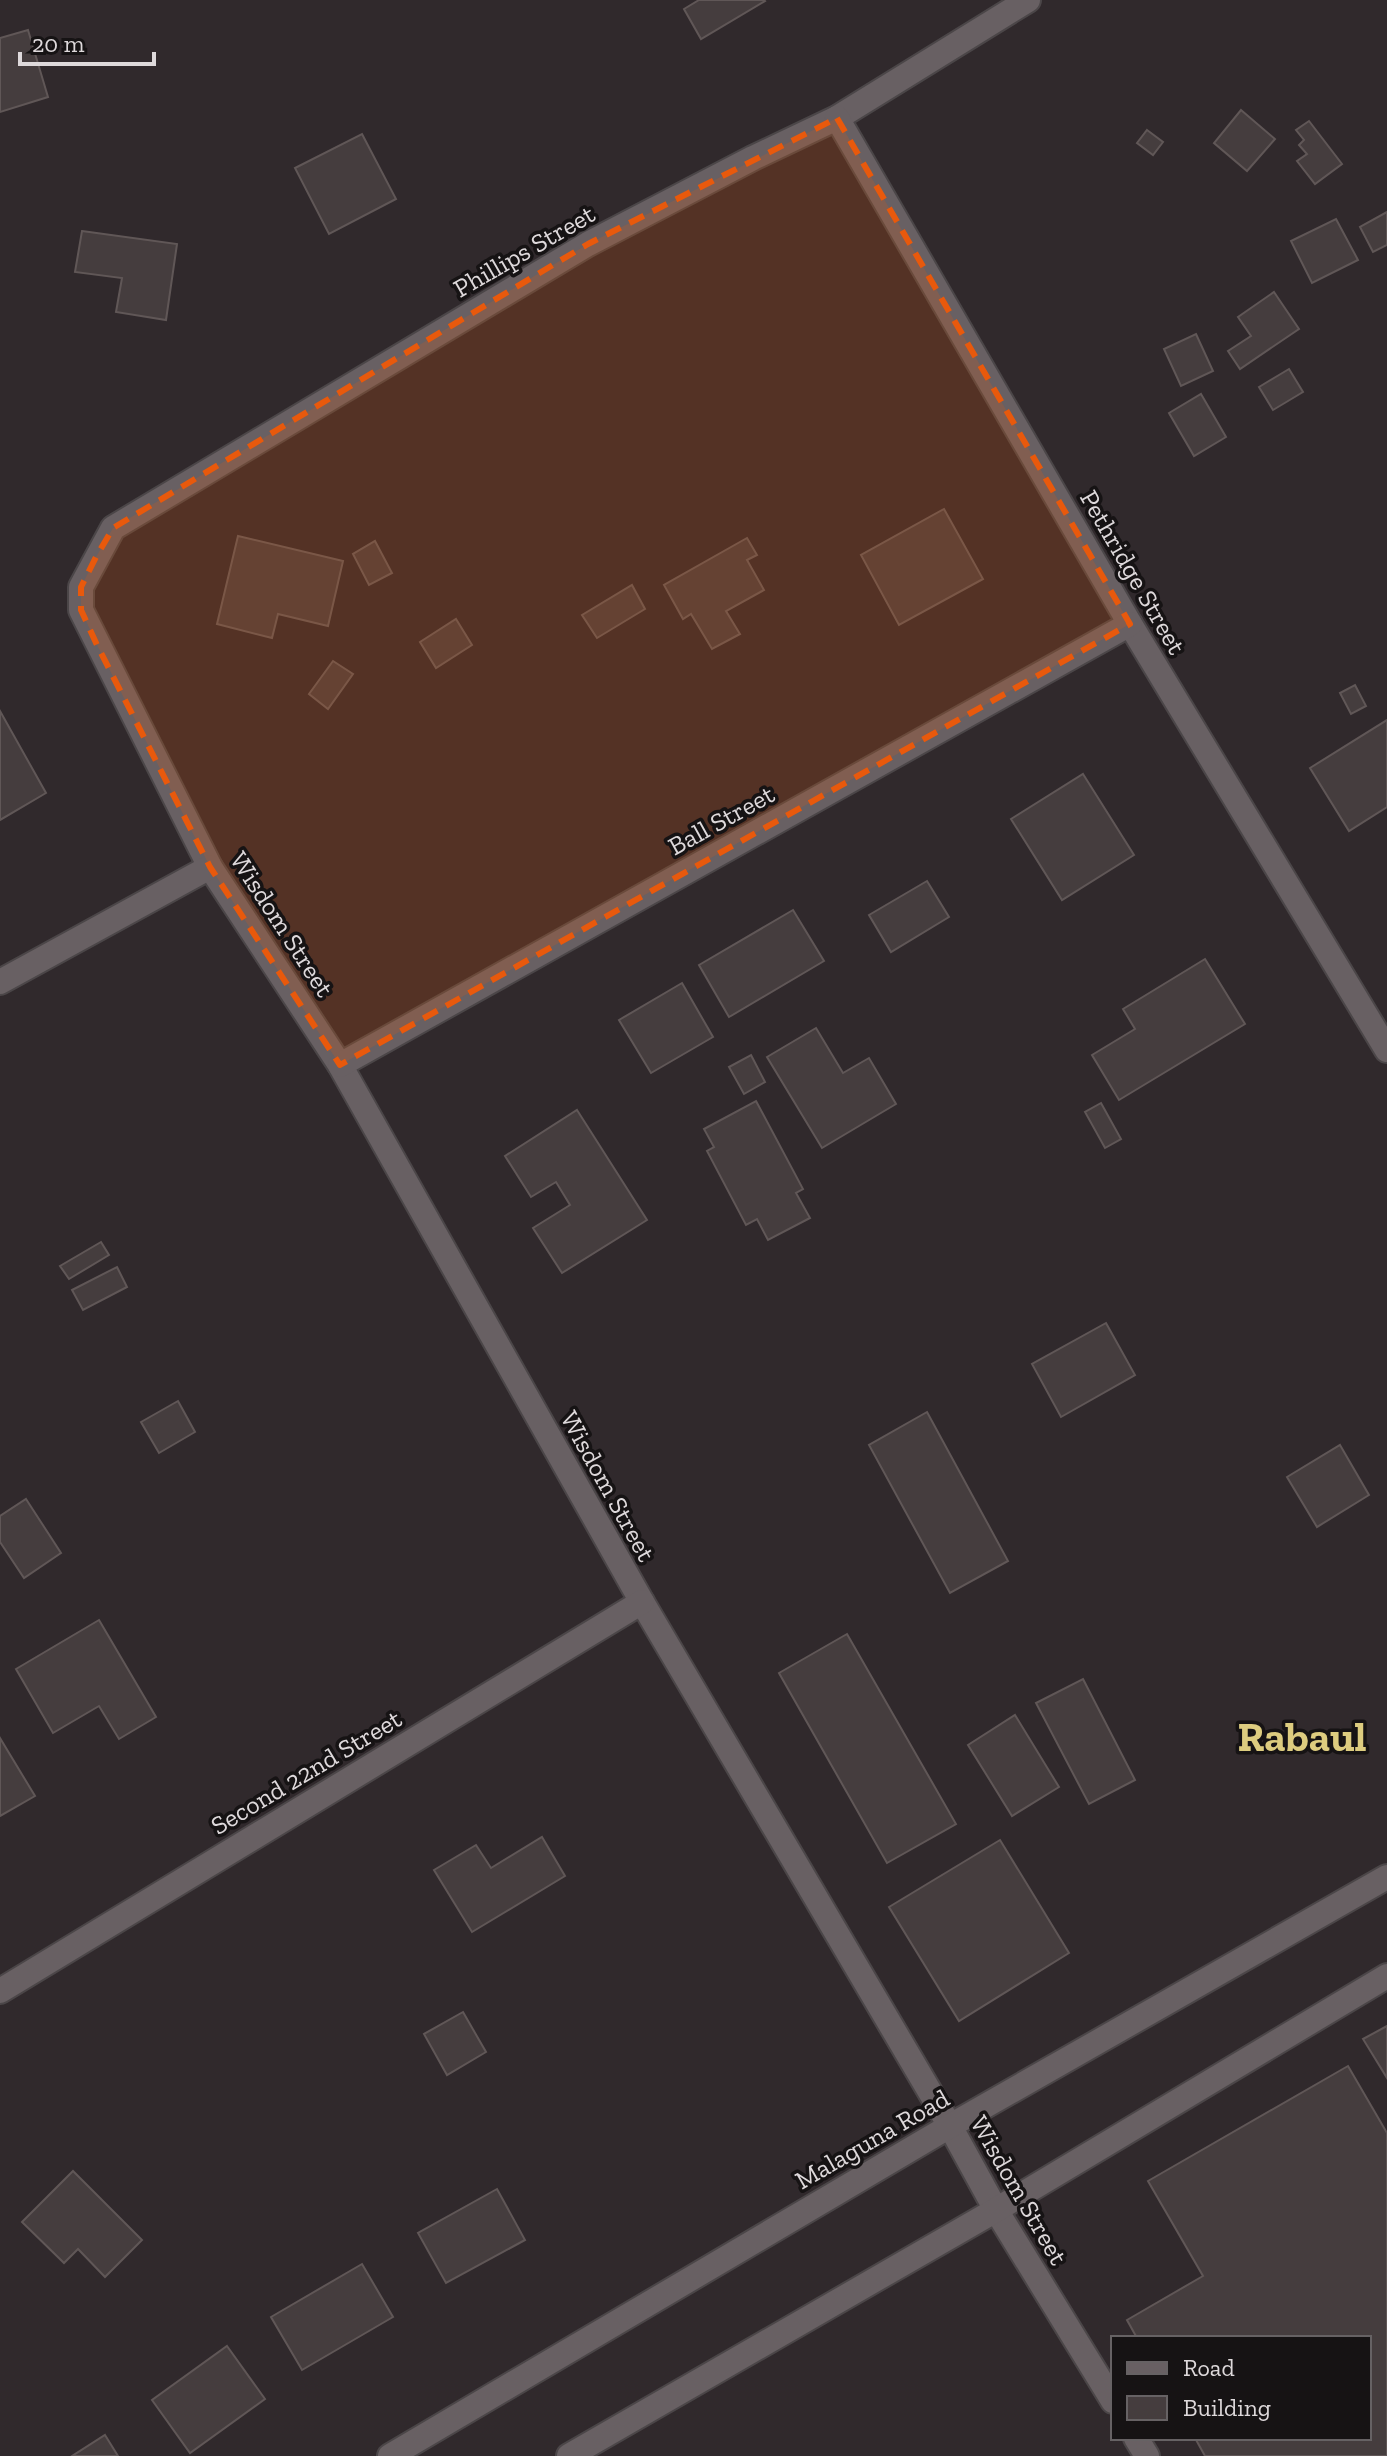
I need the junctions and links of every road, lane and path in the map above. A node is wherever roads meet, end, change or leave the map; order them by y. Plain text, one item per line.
1 (1028, 0) edge
2 (837, 118) junction
3 (81, 587) joint
4 (1130, 624) junction
5 (210, 867) junction
6 (0, 982) edge
7 (1387, 1050) edge
8 (340, 1065) junction
9 (642, 1602) junction
10 (1387, 1877) edge
11 (1387, 1976) edge
12 (0, 1991) edge
13 (950, 2126) junction
14 (996, 2210) junction
15 (1111, 2398) edge
16 (390, 2456) edge
17 (569, 2456) edge

1 - 2 street, Phillips Street
2 - 3 street, Phillips Street
2 - 4 street, Pethridge Street
3 - 5 street, Wisdom Street
4 - 7 street, Pethridge Street
4 - 8 street, Ball Street
5 - 6 street
5 - 8 street, Wisdom Street
8 - 9 street, Wisdom Street
9 - 12 street, Second 22nd Street
9 - 13 street, Wisdom Street
10 - 13 street, Malaguna Road
11 - 14 street
13 - 14 street, Wisdom Street
13 - 16 street, Malaguna Road
14 - 15 street, Wisdom Street
14 - 17 street

